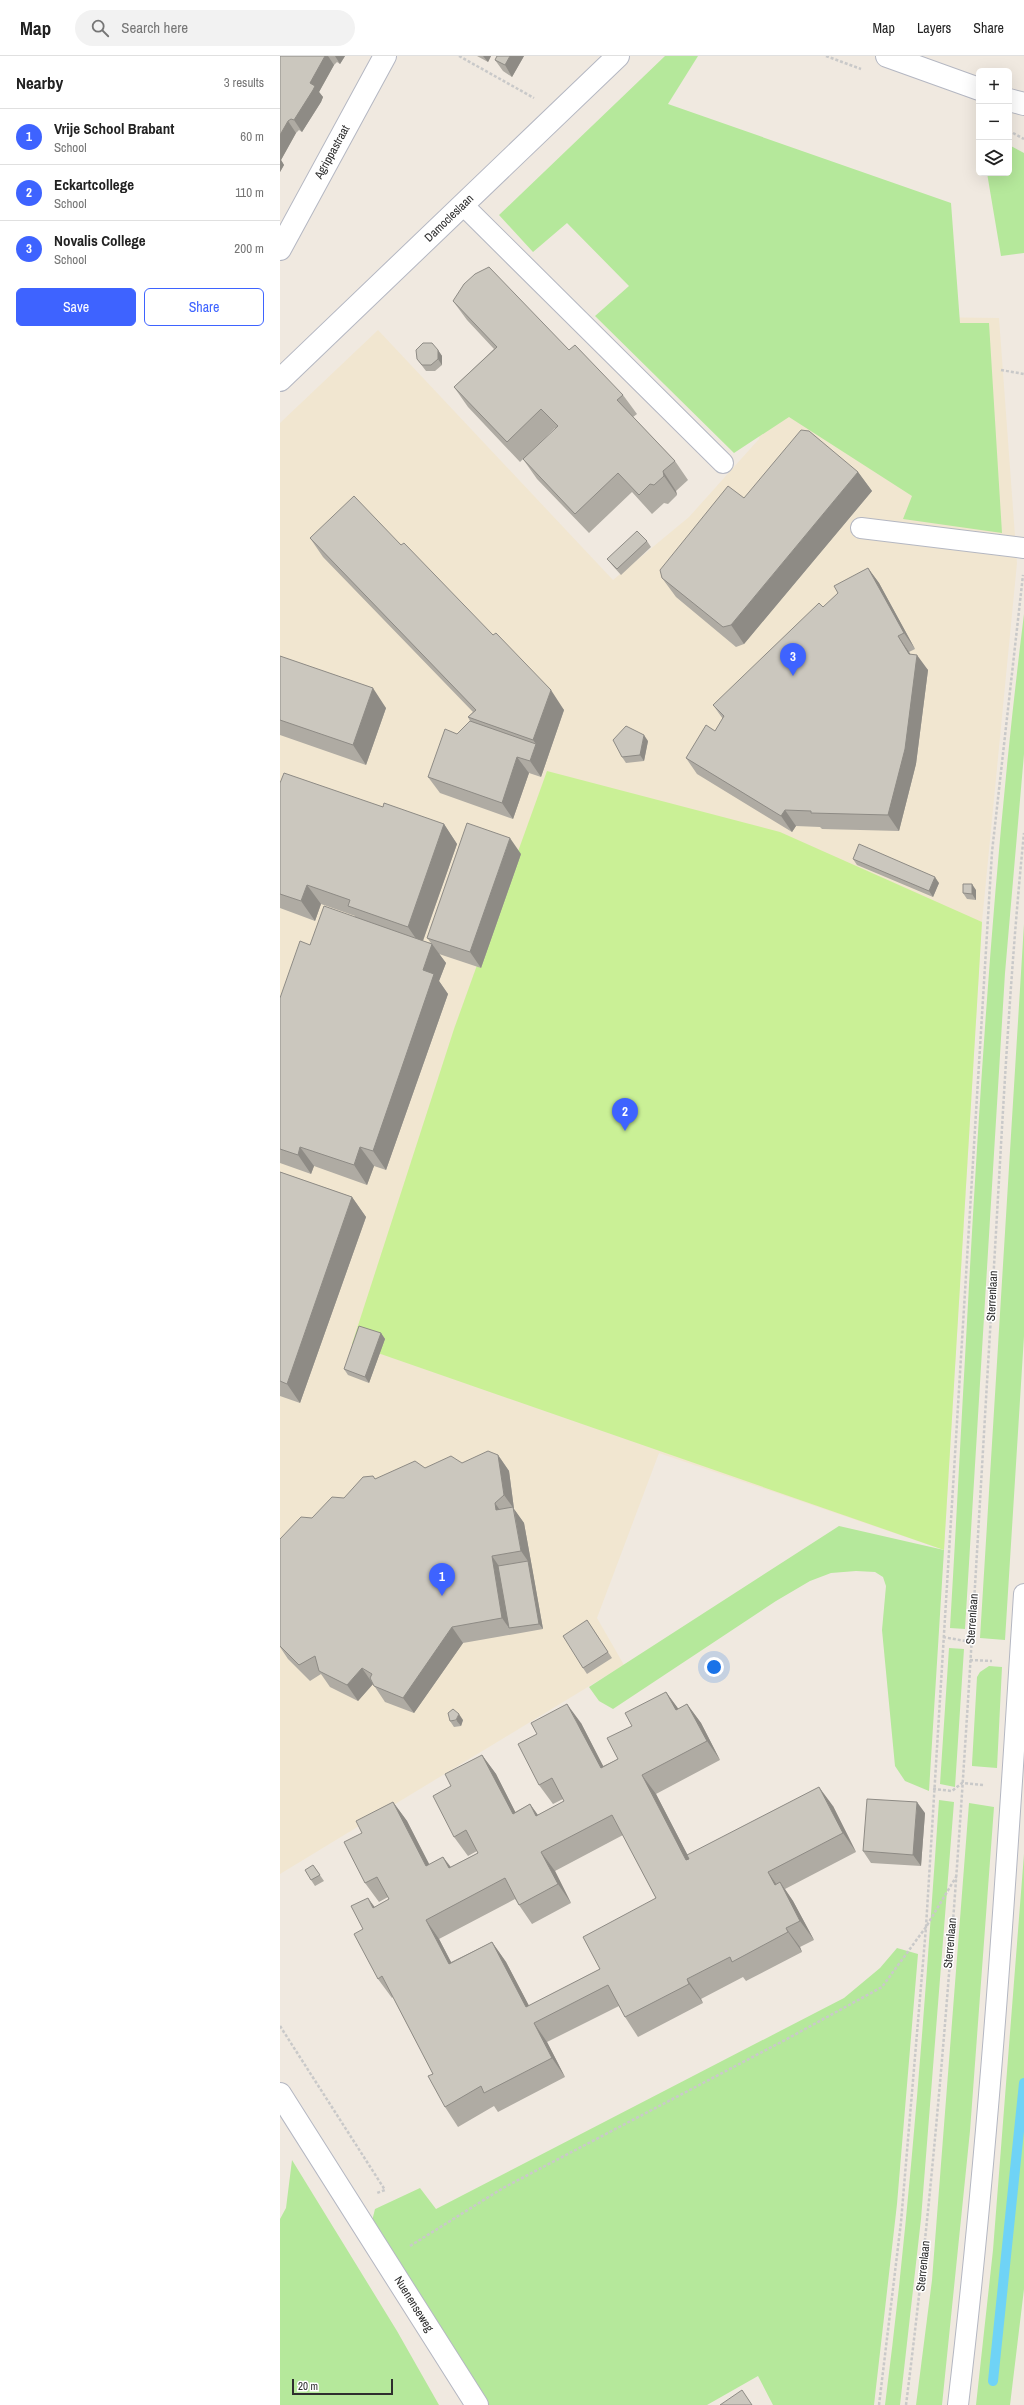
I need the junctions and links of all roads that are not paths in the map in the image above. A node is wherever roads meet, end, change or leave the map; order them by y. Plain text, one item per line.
1 (385, 56) edge
2 (618, 56) edge
3 (887, 56) edge
4 (976, 88) edge
5 (463, 205) junction
6 (280, 249) edge
7 (280, 380) edge
8 (723, 463) dead end
9 (861, 528) dead end
10 (1024, 548) edge
11 (1024, 1594) edge
12 (280, 2094) edge
13 (477, 2405) edge
14 (958, 2405) edge

1 - 6 street, Agrippastraat
2 - 5 street, Damocleslaan
3 - 4 street
5 - 7 street, Damocleslaan
5 - 8 lane
9 - 10 lane
11 - 14 lane
12 - 13 street, Nuenenseweg

